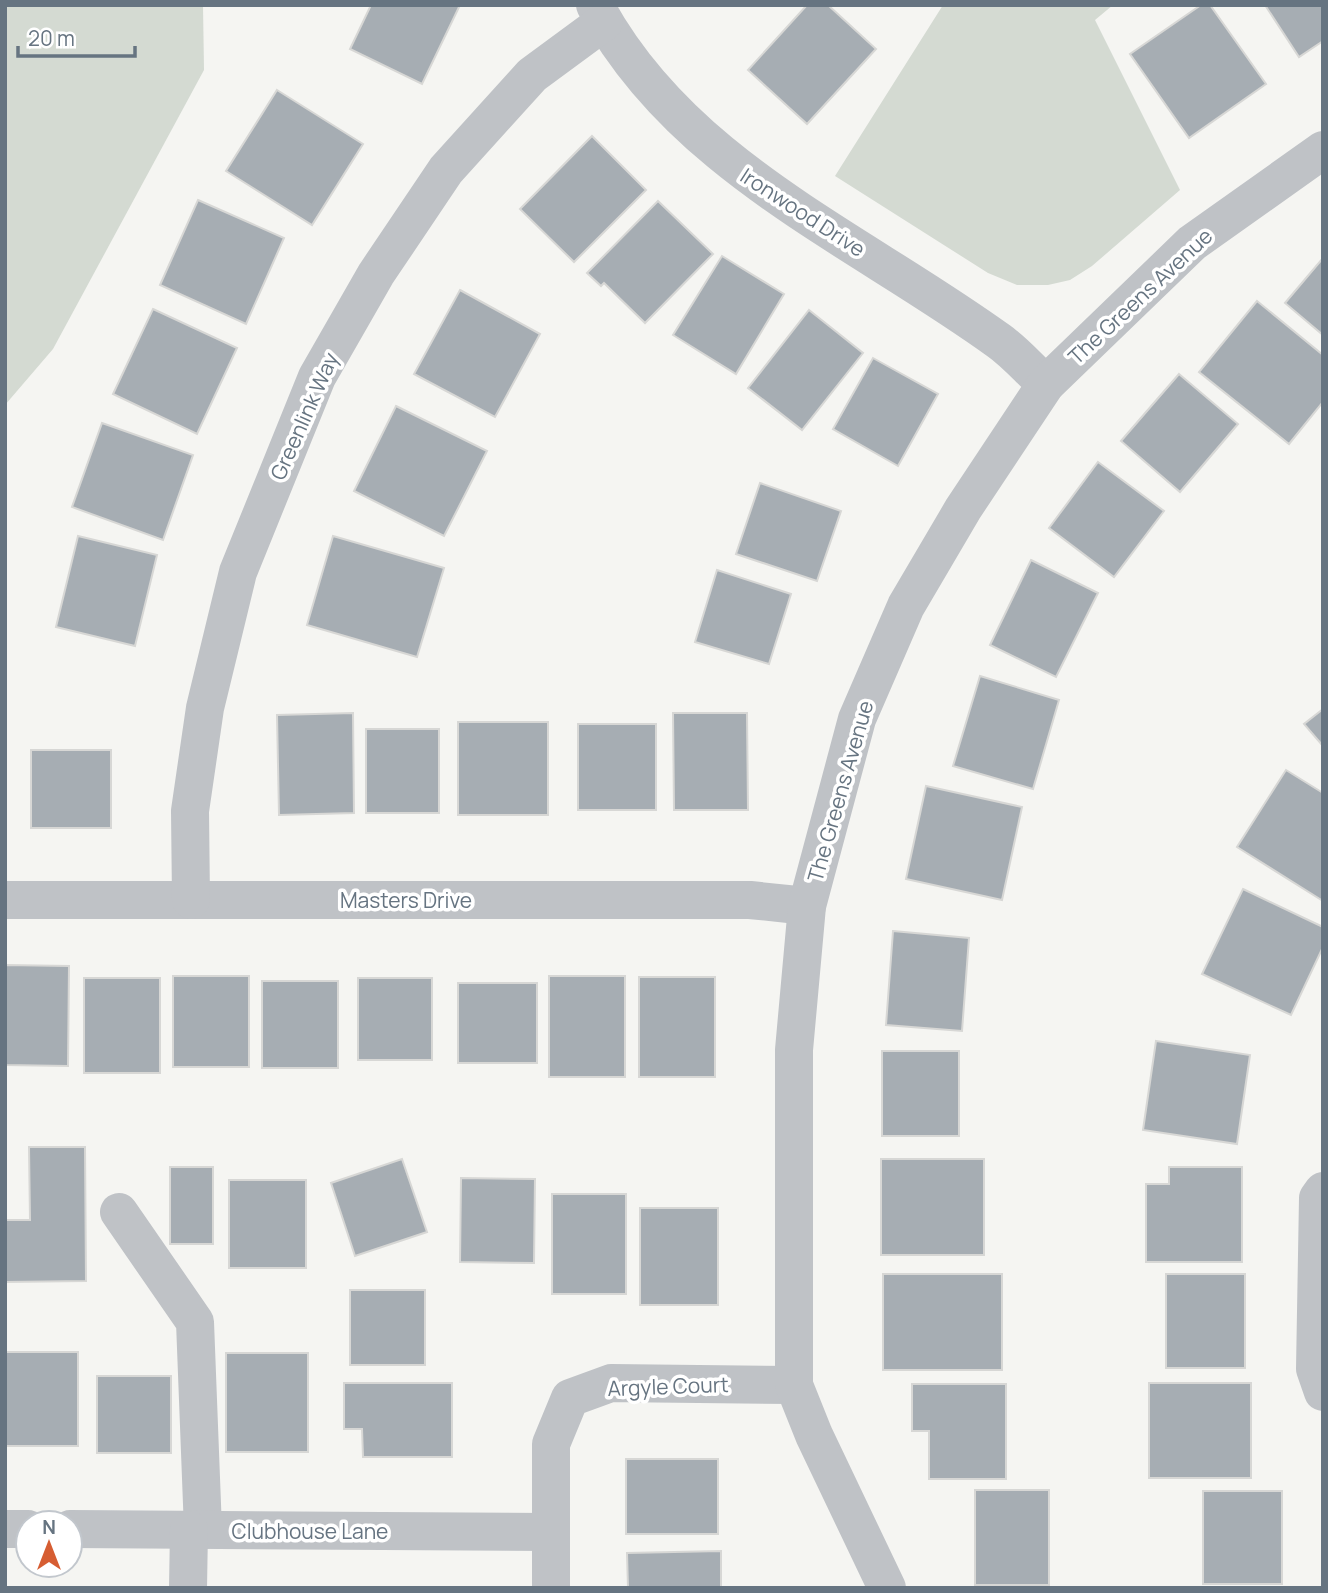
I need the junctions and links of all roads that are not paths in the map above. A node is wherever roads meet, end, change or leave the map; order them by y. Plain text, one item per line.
1 (599, 14) edge
2 (1323, 150) edge
3 (1046, 384) junction
4 (5, 900) edge
5 (191, 900) junction
6 (807, 906) junction
7 (1323, 1191) edge
8 (119, 1212) dead end
9 (794, 1385) junction
10 (1323, 1392) edge
11 (84, 1530) edge
12 (196, 1530) junction
13 (550, 1532) junction
14 (188, 1588) edge
15 (551, 1588) edge
16 (887, 1588) edge

1 - 3 street, Ironwood Drive
1 - 5 street, Greenlink Way
2 - 3 street, The Greens Avenue
3 - 6 street, The Greens Avenue
4 - 5 street, Masters Drive
5 - 6 street, Masters Drive
6 - 9 street, The Greens Avenue
7 - 10 street
8 - 12 street
9 - 13 street, Argyle Court
9 - 16 street, The Greens Avenue
11 - 12 street, Clubhouse Lane
12 - 13 street, Clubhouse Lane
12 - 14 street
13 - 15 street, Argyle Court

